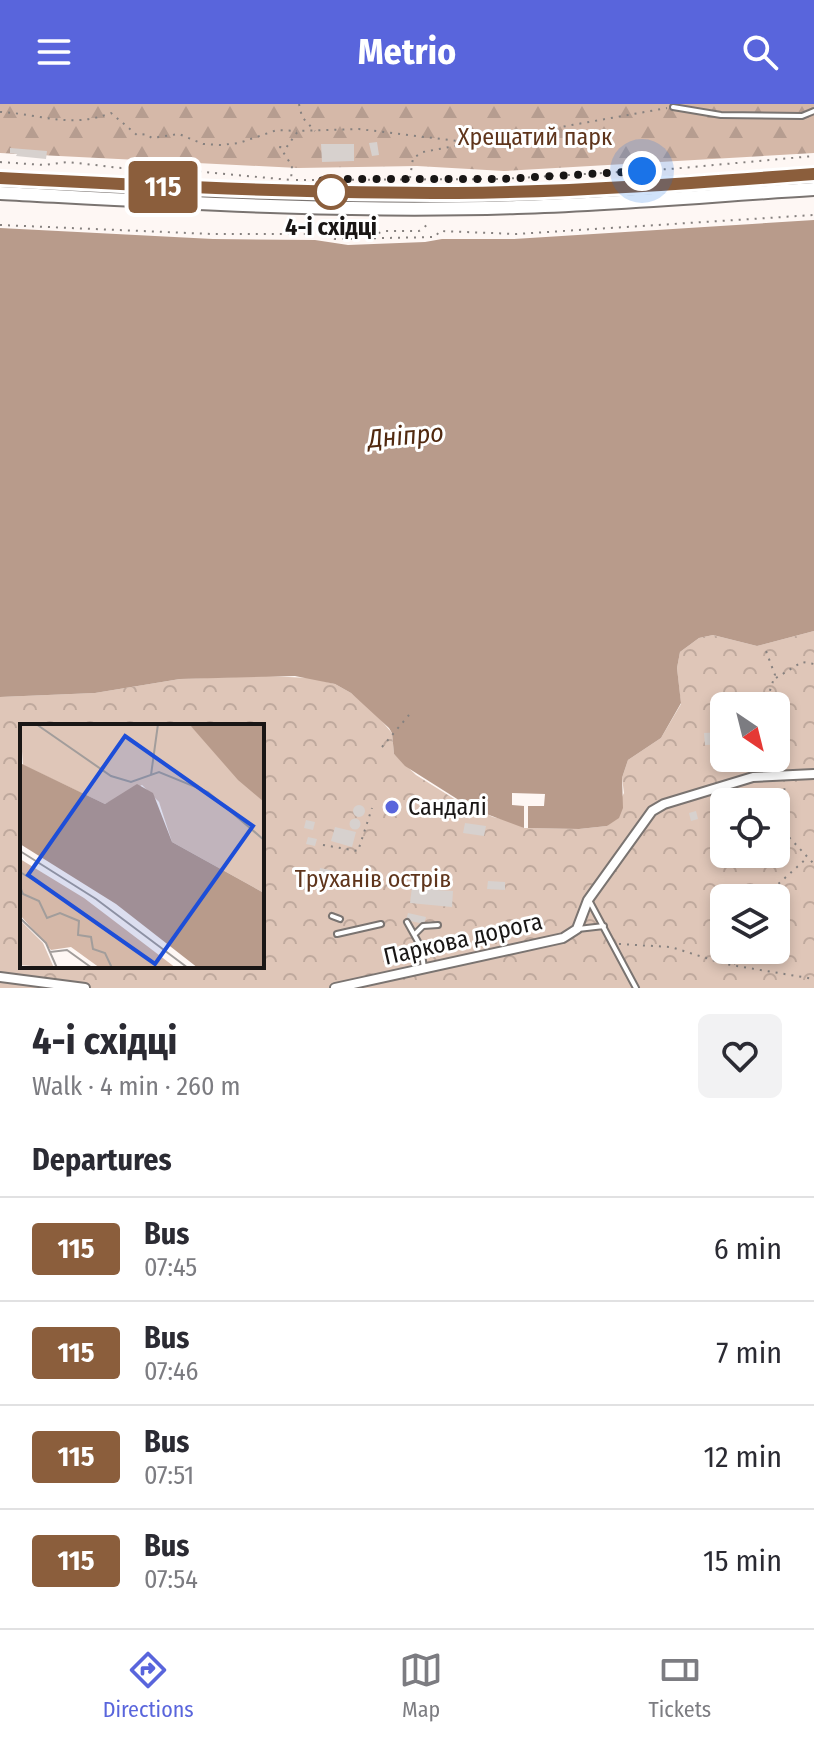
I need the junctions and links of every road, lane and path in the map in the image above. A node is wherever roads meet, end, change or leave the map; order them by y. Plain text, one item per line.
1 (299, 104) edge
2 (673, 107) joint
3 (814, 111) edge
4 (0, 112) edge
5 (298, 131) junction
6 (316, 131) junction
7 (474, 143) junction
8 (814, 156) edge
9 (0, 162) edge
10 (814, 174) edge
11 (0, 178) edge
12 (410, 178) junction
13 (291, 180) junction
14 (814, 189) edge
15 (0, 193) edge
16 (814, 215) edge
17 (431, 222) dead end
18 (0, 225) edge
19 (366, 238) junction
20 (766, 651) dead end
21 (814, 664) edge
22 (775, 679) junction
23 (770, 692) edge
24 (409, 715) dead end
25 (382, 747) dead end
26 (780, 772) edge
27 (783, 774) junction
28 (814, 774) edge
29 (719, 788) edge
30 (782, 788) edge
31 (710, 791) edge
32 (480, 794) dead end
33 (372, 808) dead end
34 (473, 809) dead end
35 (790, 838) edge
36 (323, 845) dead end
37 (808, 858) junction
38 (814, 864) edge
39 (778, 884) edge
40 (588, 900) junction
41 (332, 916) dead end
42 (340, 919) dead end
43 (407, 922) dead end
44 (381, 924) dead end
45 (438, 925) dead end
46 (604, 926) junction
47 (577, 929) junction
48 (337, 934) dead end
49 (416, 935) junction
50 (614, 943) junction
51 (710, 958) edge
52 (734, 964) edge
53 (424, 968) junction
54 (0, 977) edge
55 (814, 979) edge
56 (85, 988) edge
57 (335, 988) edge
58 (636, 988) edge

1 - 6 path
2 - 3 lane
2 - 7 path
4 - 5 path
5 - 6 path
5 - 13 path
6 - 7 path
7 - 12 path
8 - 12 path
9 - 13 path
10 - 11 main road
12 - 13 path
14 - 15 main road
16 - 19 path
17 - 19 path
18 - 19 path
20 - 22 path
21 - 22 path
22 - 23 path
24 - 25 path
26 - 27 lane
27 - 28 street, Паркова дорога
27 - 29 street, Паркова дорога
27 - 30 path
31 - 40 street, Паркова дорога
32 - 34 path
33 - 36 path
35 - 37 path
37 - 38 path
37 - 39 path
40 - 46 lane
40 - 47 street, Паркова дорога
41 - 42 lane
43 - 49 lane
44 - 48 lane
45 - 49 lane
46 - 47 lane
46 - 50 lane
47 - 53 street, Паркова дорога
49 - 53 lane
50 - 51 path
50 - 58 lane
52 - 55 path
53 - 57 street, Паркова дорога
54 - 56 street

